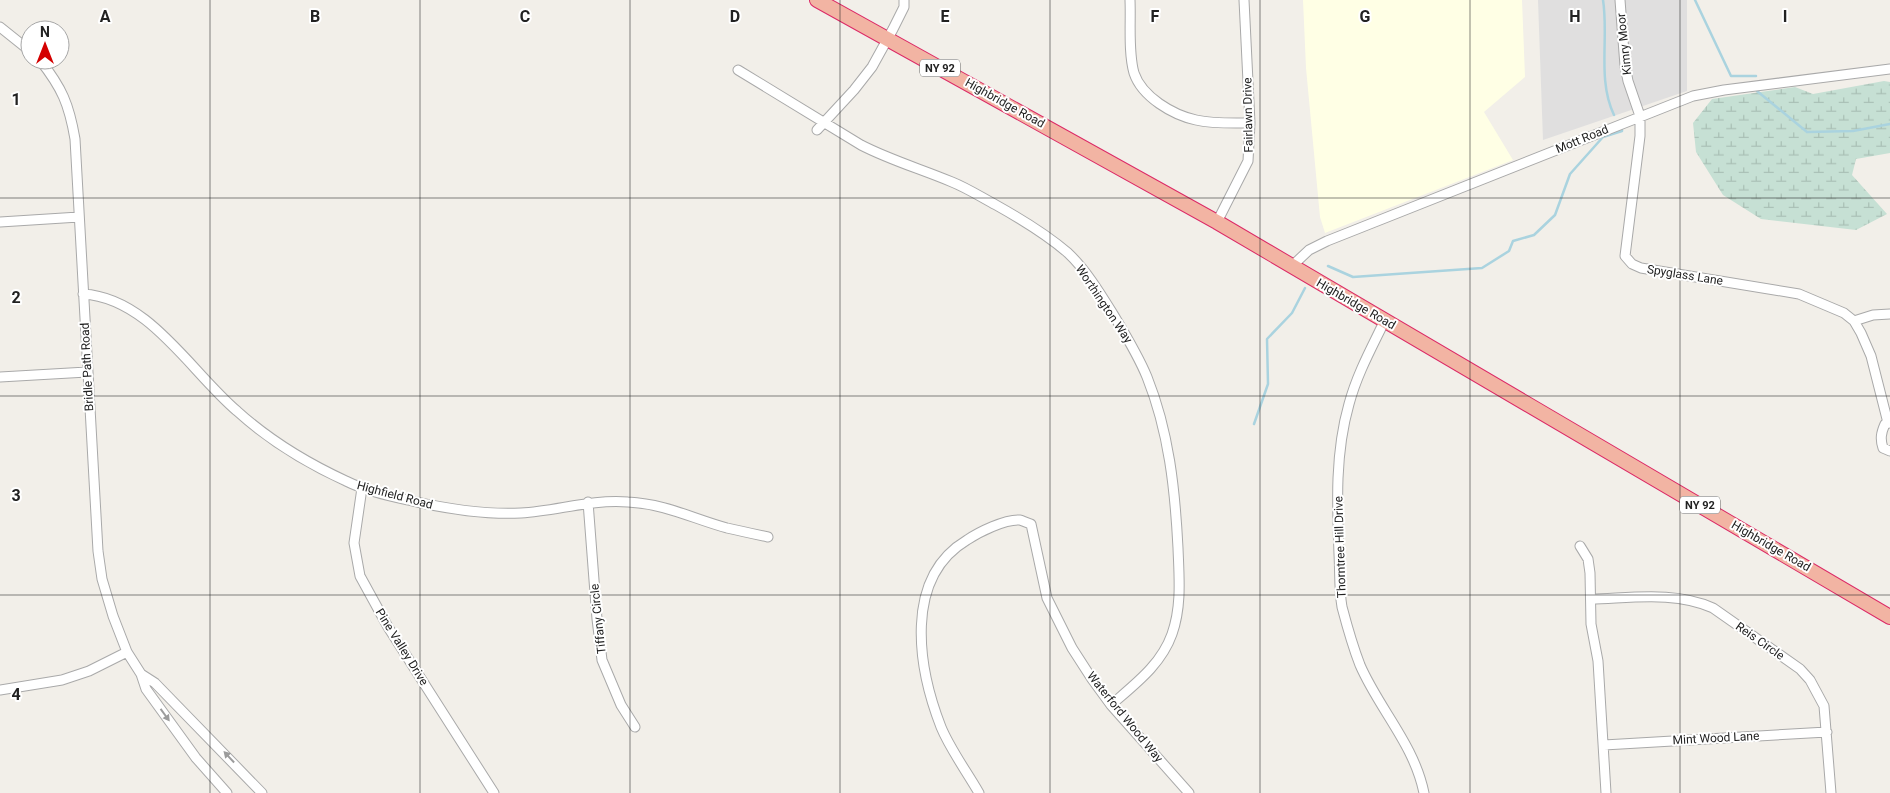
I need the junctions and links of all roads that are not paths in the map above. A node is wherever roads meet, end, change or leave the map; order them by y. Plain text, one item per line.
1 (817, 0) edge
2 (904, 0) edge
3 (1130, 0) edge
4 (1244, 0) edge
5 (1620, 0) edge
6 (0, 27) edge
7 (887, 39) junction
8 (20, 43) edge
9 (1890, 69) edge
10 (48, 70) edge
11 (738, 70) dead end
12 (1640, 116) junction
13 (824, 122) junction
14 (1250, 123) junction
15 (817, 130) dead end
16 (79, 217) junction
17 (0, 222) edge
18 (1217, 222) junction
19 (1292, 266) junction
20 (83, 294) junction
21 (1890, 314) edge
22 (1385, 320) junction
23 (1854, 321) junction
24 (87, 372) junction
25 (0, 377) edge
26 (1889, 423) edge
27 (1890, 451) edge
28 (362, 488) junction
29 (588, 502) junction
30 (768, 537) dead end
31 (1580, 546) dead end
32 (1591, 599) junction
33 (1890, 617) edge
34 (127, 652) junction
35 (141, 674) junction
36 (0, 690) edge
37 (1111, 705) junction
38 (636, 727) dead end
39 (1827, 732) junction
40 (1604, 745) junction
41 (228, 793) edge
42 (262, 793) edge
43 (494, 793) edge
44 (978, 793) edge
45 (1189, 793) edge
46 (1424, 793) edge
47 (1606, 793) edge
48 (1831, 793) edge

1 - 7 highway, Highbridge Road / NY 92
2 - 7 street
3 - 14 street
4 - 14 street, Fairlawn Drive
5 - 12 street, Kimry Moor
6 - 8 street
7 - 13 street
7 - 18 highway, Highbridge Road / NY 92
9 - 12 street, Mott Road
10 - 16 street, Bridle Path Road
11 - 13 street, Worthington Way
12 - 19 street, Mott Road
12 - 23 street, Spyglass Lane
13 - 15 street
13 - 37 street, Worthington Way
14 - 18 street, Fairlawn Drive
16 - 17 street
16 - 20 street, Bridle Path Road
18 - 19 highway, Highbridge Road / NY 92
19 - 22 highway, Highbridge Road / NY 92
20 - 24 street, Bridle Path Road
20 - 28 street, Highfield Road
21 - 23 street
22 - 33 highway, Highbridge Road / NY 92
22 - 46 street, Thorntree Hill Drive
23 - 26 street
24 - 25 street
24 - 34 street, Bridle Path Road
26 - 27 street
28 - 29 street, Highfield Road
28 - 43 street, Pine Valley Drive
29 - 30 street, Highfield Road
29 - 38 street, Tiffany Circle
31 - 32 street
32 - 39 street, Reis Circle
32 - 40 street
34 - 35 street, Bridle Path Road
34 - 36 street
35 -> 41 street, Bridle Path Road
42 -> 35 street, Bridle Path Road
37 - 44 street, Waterford Wood Way
37 - 45 street, Waterford Wood Way
39 - 40 street, Mint Wood Lane
39 - 48 street, Reis Circle
40 - 47 street

